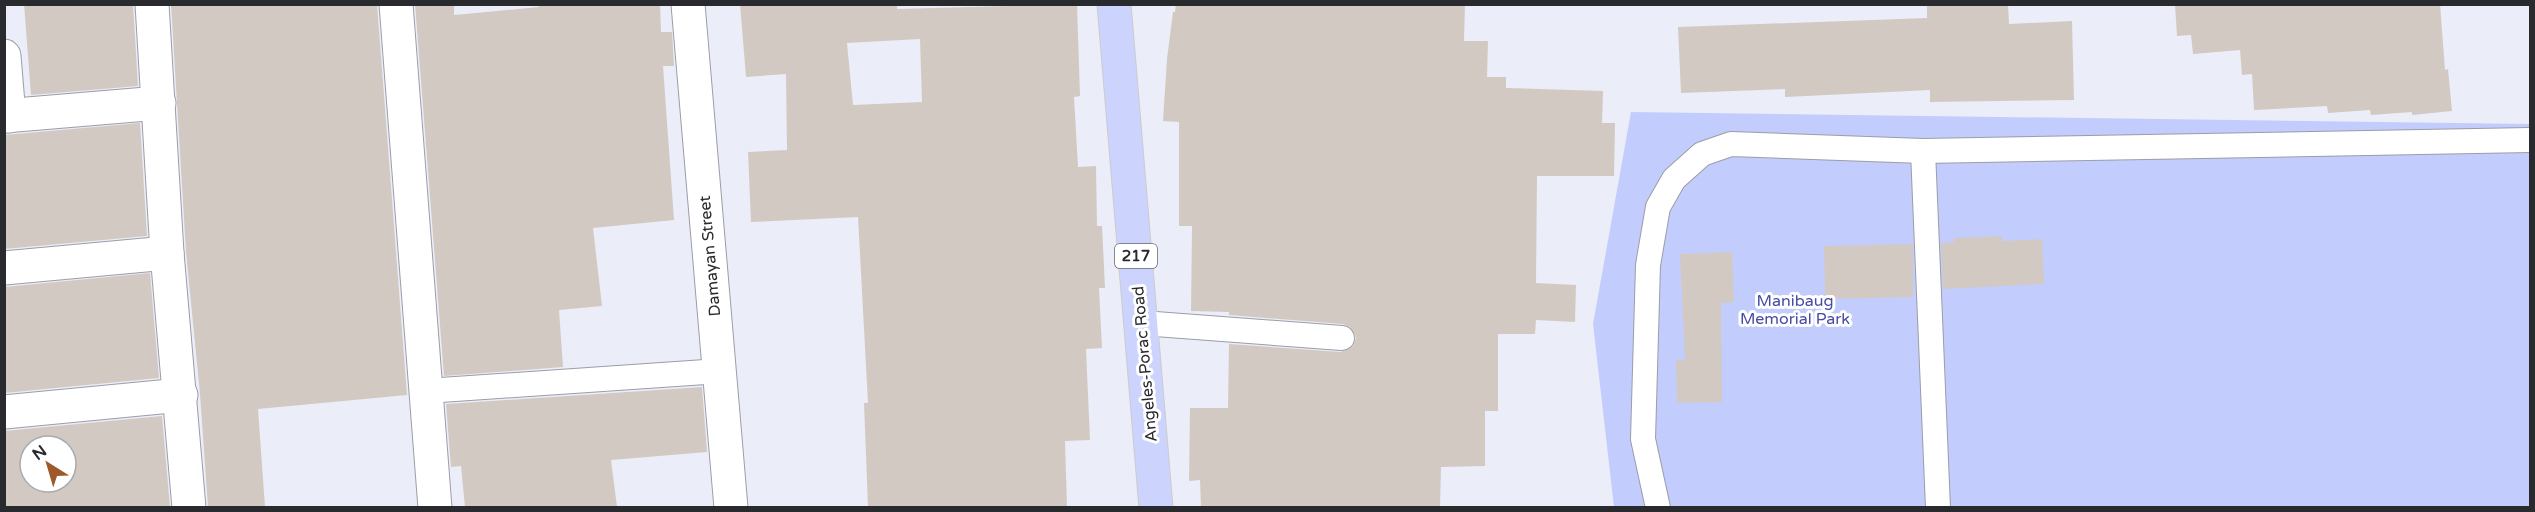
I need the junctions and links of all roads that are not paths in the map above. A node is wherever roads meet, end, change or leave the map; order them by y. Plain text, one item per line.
1 (152, 4) edge
2 (396, 4) edge
3 (688, 4) edge
4 (1114, 4) edge
5 (4, 56) edge
6 (159, 103) junction
7 (7, 116) edge
8 (2530, 140) edge
9 (1923, 151) junction
10 (167, 253) junction
11 (4, 268) edge
12 (1142, 323) junction
13 (1342, 338) dead end
14 (720, 371) junction
15 (426, 391) junction
16 (181, 395) junction
17 (4, 412) edge
18 (189, 507) edge
19 (435, 507) edge
20 (731, 507) edge
21 (1156, 507) edge
22 (1658, 507) edge
23 (1938, 507) edge

1 - 6 street
2 - 15 street
3 - 14 street, Damayan Street
4 - 12 main road, Angeles-Porac Road / 217
5 - 7 street
6 - 7 street
6 - 10 street
8 - 9 lane
9 - 22 lane
9 - 23 lane
10 - 11 street
10 - 16 street
12 - 13 lane
12 - 21 main road, Angeles-Porac Road / 217
14 - 15 lane
14 - 20 street, Damayan Street
15 - 19 street
16 - 17 street
16 - 18 street

